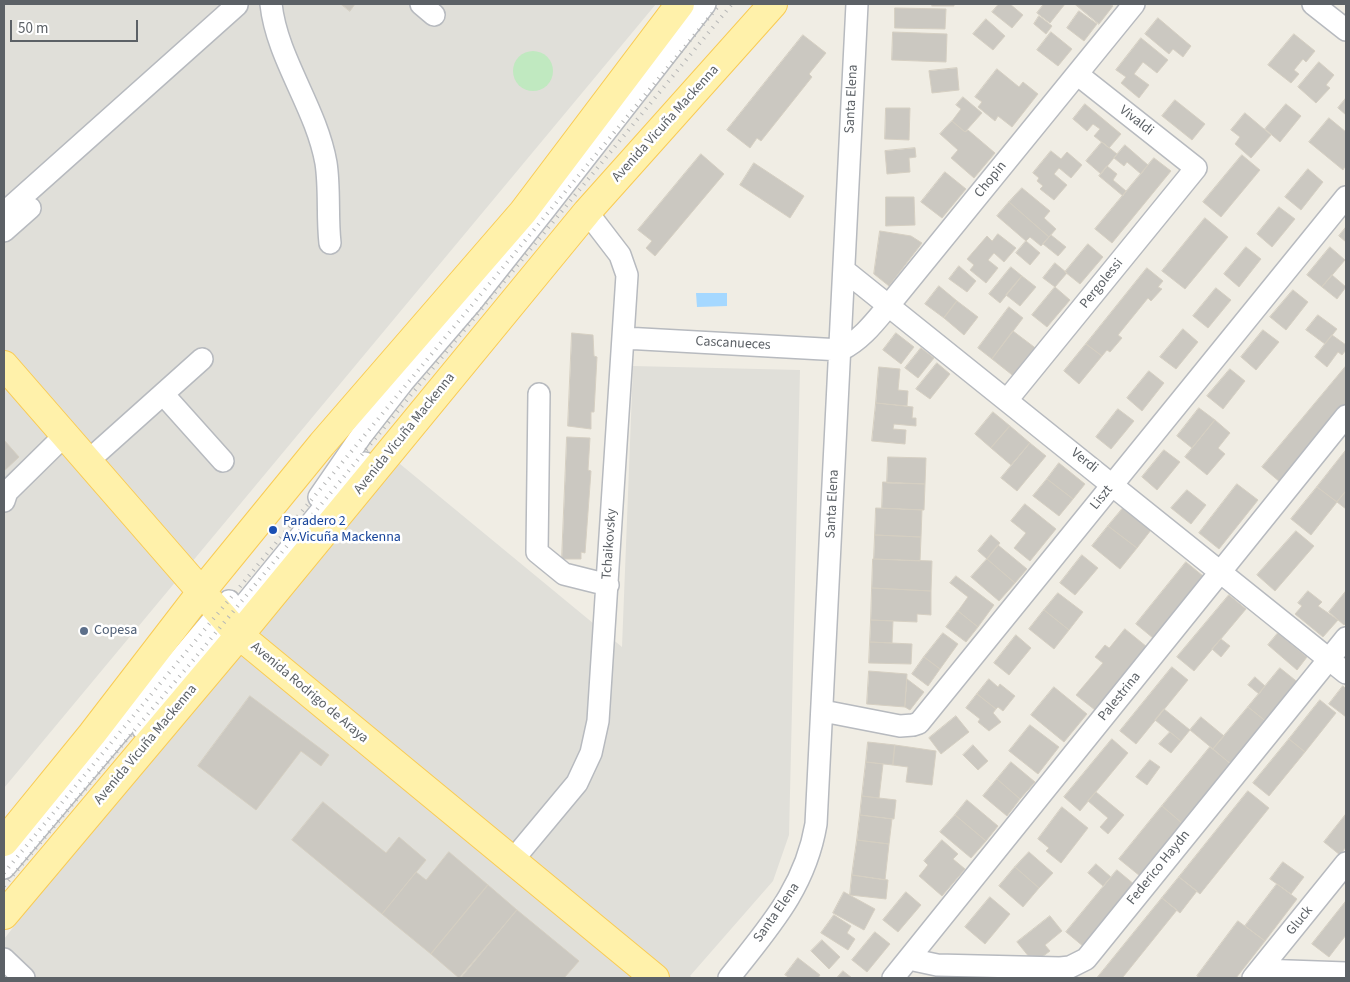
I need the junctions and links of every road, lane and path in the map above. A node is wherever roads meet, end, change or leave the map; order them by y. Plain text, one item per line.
1 (271, 4) edge
2 (680, 4) edge
3 (705, 4) edge
4 (756, 4) edge
5 (773, 4) edge
6 (857, 4) edge
7 (1134, 4) edge
8 (1314, 4) edge
9 (236, 5) edge
10 (1346, 30) edge
11 (1077, 74) junction
12 (1196, 168) joint
13 (1346, 197) edge
14 (35, 204) dead end
15 (587, 212) junction
16 (4, 213) edge
17 (4, 231) edge
18 (330, 243) dead end
19 (844, 270) junction
20 (889, 305) junction
21 (624, 338) junction
22 (841, 350) junction
23 (202, 358) dead end
24 (4, 366) edge
25 (163, 394) junction
26 (539, 394) dead end
27 (1008, 400) junction
28 (1346, 416) edge
29 (65, 435) junction
30 (88, 461) junction
31 (223, 461) dead end
32 (1112, 484) junction
33 (5, 495) edge
34 (1221, 572) junction
35 (608, 585) junction
36 (202, 591) junction
37 (229, 624) junction
38 (1346, 638) edge
39 (1329, 659) junction
40 (1346, 673) edge
41 (823, 710) junction
42 (4, 842) edge
43 (512, 861) junction
44 (1346, 863) edge
45 (4, 868) edge
46 (4, 899) edge
47 (4, 915) edge
48 (4, 959) edge
49 (909, 959) junction
50 (1346, 973) edge
51 (1257, 974) edge
52 (24, 978) edge
53 (655, 978) edge
54 (729, 978) edge
55 (893, 978) edge

1 - 18 street
2 - 36 main road
3 - 37 street
4 - 37 street
5 - 15 main road, Avenida Vicuña Mackenna
6 - 19 street, Santa Elena
7 - 11 street, Chopin
8 - 10 street
9 - 16 street
11 - 12 street, Vivaldi
11 - 20 street, Chopin
12 - 27 street, Pergolessi
13 - 32 street, Liszt
14 - 17 street
15 - 21 street, Tchaikovsky
15 - 37 main road, Avenida Vicuña Mackenna
19 - 20 street, Verdi
19 - 22 street, Santa Elena
20 - 22 street, Chopin
20 - 27 street, Verdi
21 - 22 street, Cascanueces
21 - 35 street, Tchaikovsky
22 - 41 street, Santa Elena
23 - 25 street
24 - 29 main road, Avenida Rodrigo de Araya
25 - 30 street
25 - 31 street
26 - 35 street
27 - 32 street, Verdi
28 - 34 street, Palestrina
29 - 30 main road, Avenida Rodrigo de Araya
29 - 33 street
30 - 36 main road, Avenida Rodrigo de Araya
32 - 34 street, Verdi
32 - 41 street, Liszt
34 - 39 street, Verdi
34 - 49 street, Palestrina
35 - 43 street, Tchaikovsky
36 - 37 main road, Avenida Rodrigo de Araya
36 - 42 main road
37 - 43 main road, Avenida Rodrigo de Araya
37 - 45 street
37 - 46 street
37 - 47 main road, Avenida Vicuña Mackenna
38 - 39 street, Federico Haydn
39 - 40 street, Verdi
39 - 49 street, Federico Haydn
41 - 54 street, Santa Elena
43 - 53 main road, Avenida Rodrigo de Araya
44 - 51 street, Gluck
48 - 52 street
49 - 55 street, Palestrina
50 - 51 street

